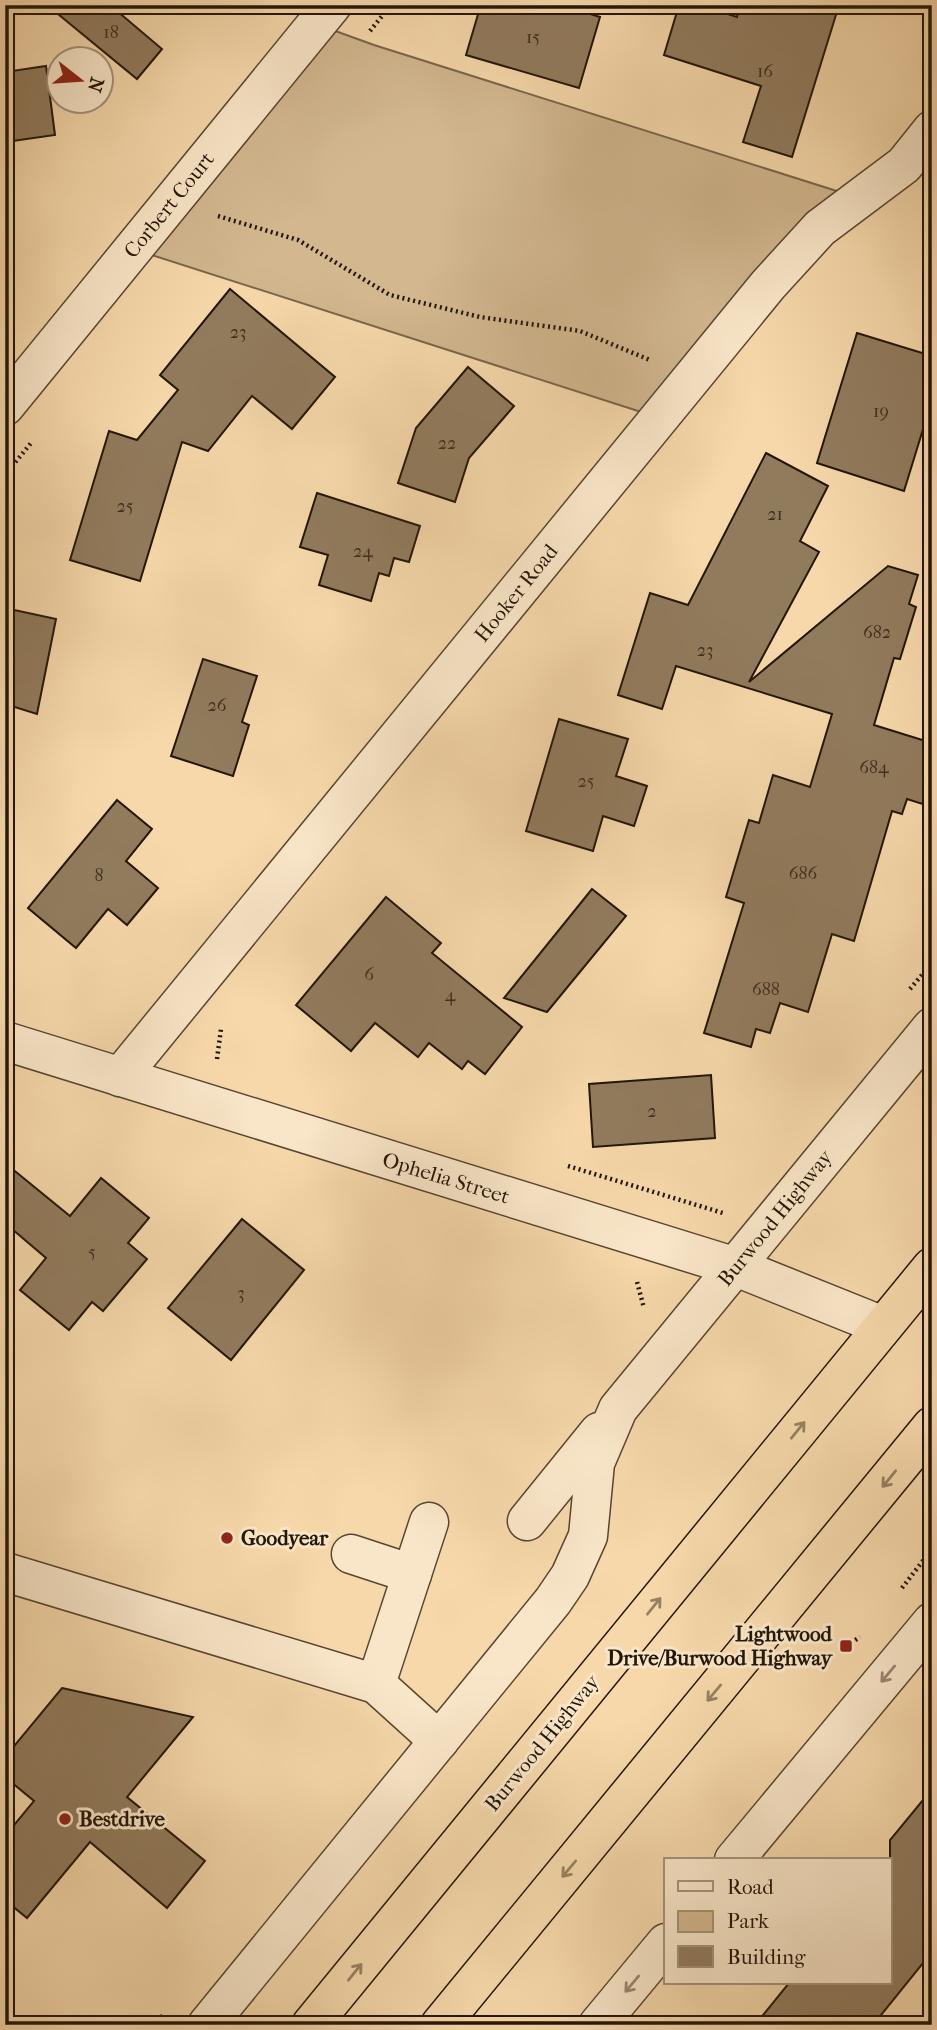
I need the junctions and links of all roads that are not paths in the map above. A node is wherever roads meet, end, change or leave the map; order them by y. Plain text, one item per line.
1 (332, 5) edge
2 (932, 130) edge
3 (5, 406) edge
4 (932, 1027) edge
5 (5, 1041) edge
6 (120, 1077) junction
7 (932, 1266) edge
8 (736, 1267) junction
9 (883, 1326) junction
10 (618, 1409) junction
11 (932, 1426) edge
12 (527, 1521) dead end
13 (429, 1522) dead end
14 (351, 1554) dead end
15 (5, 1572) edge
16 (412, 1574) junction
17 (932, 1622) edge
18 (376, 1684) junction
19 (439, 1741) junction
20 (736, 1858) edge
21 (664, 1945) edge
22 (207, 2025) edge
23 (311, 2025) edge
24 (440, 2025) edge
25 (598, 2025) edge

1 - 3 street, Corbert Court
2 - 6 street, Hooker Road
4 - 8 street, Burwood Highway
5 - 6 street, Ophelia Street
6 - 8 street, Ophelia Street
7 - 9 highway, Burwood Highway
8 - 9 street, Ophelia Street
8 - 10 street, Burwood Highway
23 -> 9 highway, Burwood Highway
10 - 12 street, Burwood Highway
10 - 19 street, Burwood Highway
11 -> 24 highway
13 - 16 street
14 - 16 street
15 - 18 street
16 - 18 street
17 -> 20 street
18 - 19 street
19 - 22 street, Burwood Highway
21 -> 25 street

